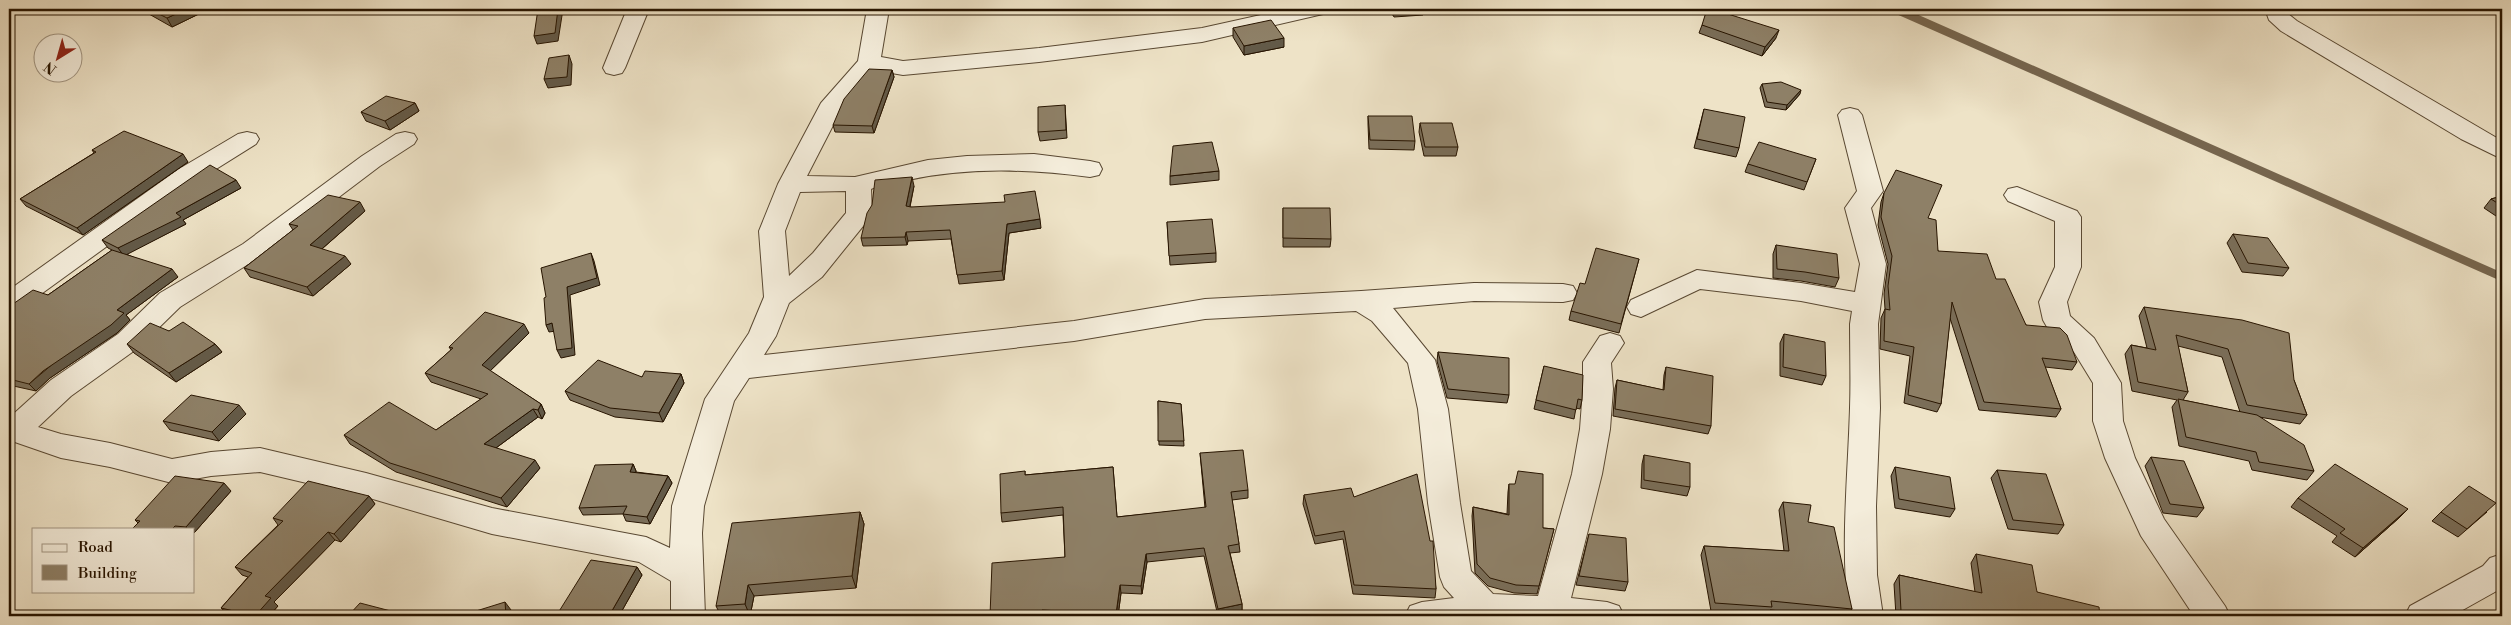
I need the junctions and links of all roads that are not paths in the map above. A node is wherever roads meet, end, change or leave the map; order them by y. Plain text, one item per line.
1 (638, 9) edge
2 (878, 9) edge
3 (1314, 9) edge
4 (2276, 9) edge
5 (869, 62) junction
6 (614, 68) dead end
7 (1850, 115) dead end
8 (247, 139) dead end
9 (405, 139) dead end
10 (2502, 151) edge
11 (1090, 169) dead end
12 (790, 184) junction
13 (858, 185) junction
14 (2018, 195) dead end
15 (1563, 293) dead end
16 (778, 297) junction
17 (1361, 301) junction
18 (9, 303) edge
19 (1868, 304) junction
20 (1641, 307) dead end
21 (1610, 343) dead end
22 (741, 368) junction
23 (12, 429) edge
24 (2502, 568) edge
25 (686, 574) junction
26 (1485, 608) junction
27 (1551, 611) junction
28 (688, 616) edge
29 (1422, 616) edge
30 (1607, 616) edge
31 (1866, 616) edge
32 (2214, 616) edge
33 (2422, 616) edge

1 - 6 street
2 - 5 street
3 - 5 street
4 - 10 street
5 - 12 street
7 - 19 street
8 - 18 street
9 - 23 street
11 - 13 street
12 - 13 street
12 - 16 street
13 - 16 street
14 - 32 street
15 - 17 street
16 - 22 street
17 - 22 street
17 - 26 street
19 - 20 street
19 - 31 street
21 - 27 street
22 - 25 street
23 - 25 street
24 - 33 street
25 - 28 street
26 - 27 street
26 - 29 street
27 - 30 street

